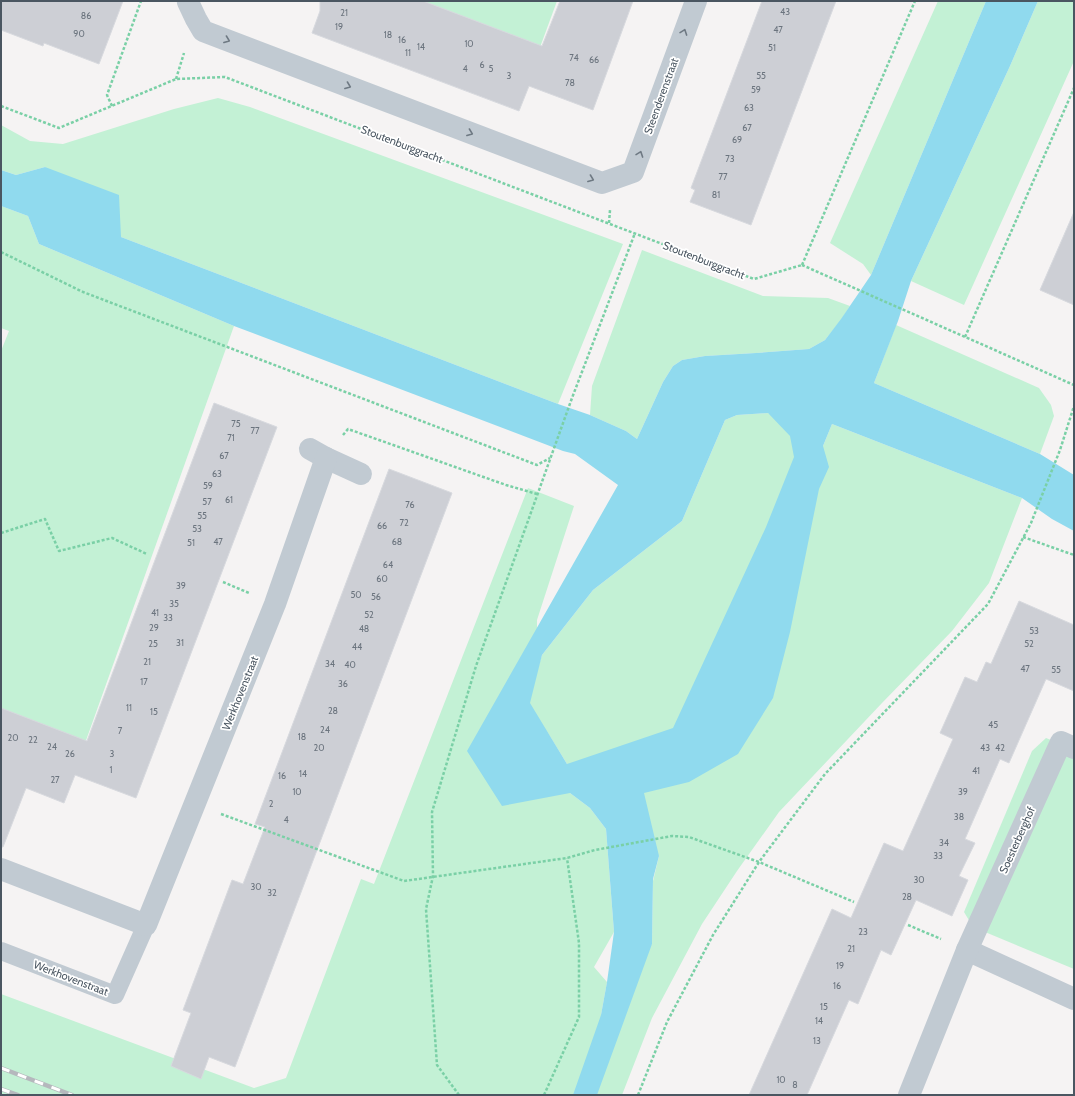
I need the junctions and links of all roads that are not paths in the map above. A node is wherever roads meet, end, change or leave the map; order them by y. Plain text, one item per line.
1 (696, 1) edge
2 (192, 10) edge
3 (361, 474) dead end
4 (1074, 748) edge
5 (1, 869) edge
6 (146, 924) junction
7 (967, 950) junction
8 (1, 951) edge
9 (1074, 999) edge
10 (910, 1095) edge

2 -> 1 street, Steenderenstraat
3 - 6 street, Werkhovenstraat
4 - 7 street, Soesterberghof
5 - 6 street
6 - 8 lane, Werkhovenstraat
7 - 9 street
7 - 10 street, Soesterberghof

